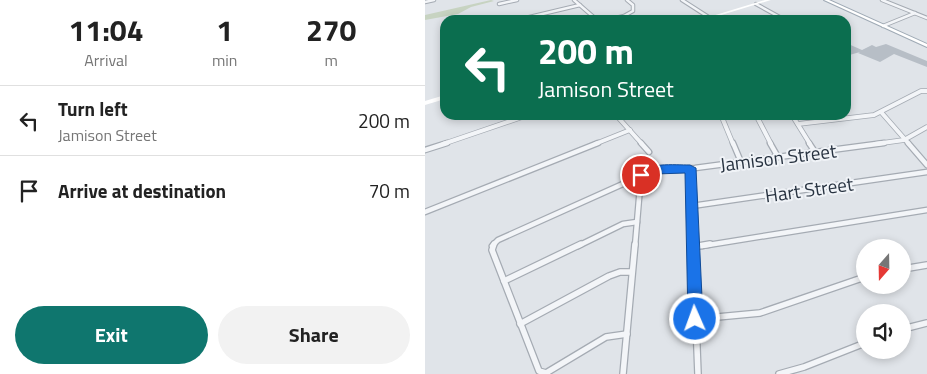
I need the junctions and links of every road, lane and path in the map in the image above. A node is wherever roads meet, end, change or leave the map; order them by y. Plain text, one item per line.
1 (434, 0) edge
2 (517, 0) edge
3 (574, 0) edge
4 (627, 0) edge
5 (683, 0) edge
6 (769, 0) edge
7 (826, 0) edge
8 (883, 0) edge
9 (425, 2) edge
10 (499, 4) dead end
11 (756, 4) junction
12 (580, 5) junction
13 (915, 14) junction
14 (538, 15) edge
15 (591, 15) edge
16 (622, 15) edge
17 (706, 15) edge
18 (720, 15) edge
19 (776, 15) edge
20 (927, 18) edge
21 (883, 26) junction
22 (927, 46) edge
23 (926, 91) edge
24 (440, 98) edge
25 (425, 103) edge
26 (881, 112) junction
27 (851, 118) edge
28 (513, 120) edge
29 (621, 120) edge
30 (723, 120) edge
31 (759, 120) edge
32 (795, 120) edge
33 (834, 120) edge
34 (798, 124) junction
35 (927, 127) edge
36 (630, 130) junction
37 (905, 140) junction
38 (425, 150) edge
39 (649, 152) dead end
40 (815, 152) junction
41 (778, 157) junction
42 (741, 162) junction
43 (927, 165) edge
44 (690, 168) junction
45 (927, 172) edge
46 (641, 175) junction
47 (692, 206) junction
48 (927, 210) edge
49 (425, 212) edge
50 (637, 222) junction
51 (693, 247) junction
52 (927, 265) edge
53 (911, 268) edge
54 (632, 272) junction
55 (856, 280) edge
56 (504, 281) junction
57 (695, 319) junction
58 (927, 323) edge
59 (520, 324) junction
60 (911, 327) edge
61 (627, 334) junction
62 (856, 347) edge
63 (623, 374) edge
64 (698, 374) edge
65 (779, 374) edge

1 - 9 street
2 - 10 street
3 - 12 street
4 - 16 street
5 - 17 street
6 - 11 street
7 - 21 main road
8 - 13 street
11 - 18 street
11 - 19 street
12 - 14 street
12 - 15 street
13 - 20 street
13 - 21 street
21 - 22 main road
23 - 26 street
24 - 25 street
26 - 27 street
26 - 37 street
28 - 38 street
29 - 36 street
30 - 42 street
31 - 41 street
32 - 34 street
33 - 34 street
34 - 40 street
35 - 37 street, Jamison Street
36 - 39 street
36 - 49 street
37 - 40 street, Jamison Street
37 - 43 street
40 - 41 street, Jamison Street
41 - 42 street, Jamison Street
42 - 44 street, Jamison Street
44 - 46 street, Jamison Street
44 - 47 street
45 - 47 street, Hart Street
46 - 50 street
46 - 56 street, Jamison Street
47 - 51 street
48 - 51 street
50 - 54 street
50 - 56 street
51 - 57 street
52 - 53 street
54 - 59 street
54 - 61 street
55 - 57 street
56 - 59 street
57 - 64 street
58 - 60 street
59 - 61 street
61 - 63 street
62 - 65 street

